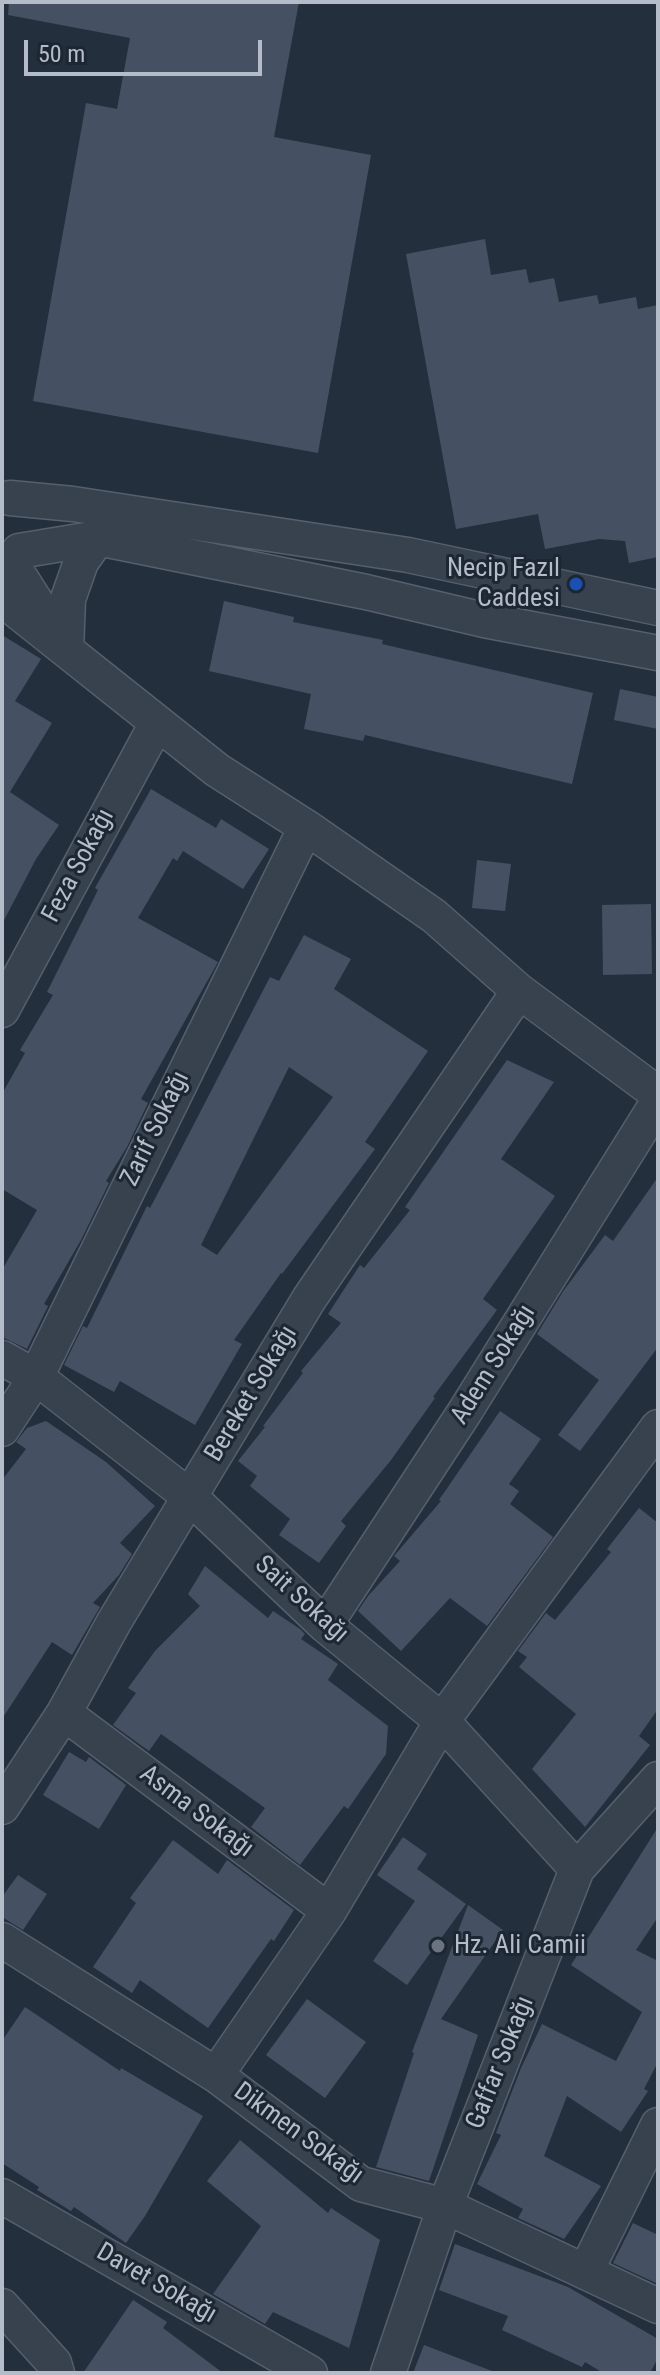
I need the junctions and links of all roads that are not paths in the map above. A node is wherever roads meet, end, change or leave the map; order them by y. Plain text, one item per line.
1 (6, 496) edge
2 (98, 538) junction
3 (11, 561) edge
4 (2, 599) edge
5 (658, 608) edge
6 (66, 650) junction
7 (658, 653) edge
8 (157, 723) junction
9 (306, 827) junction
10 (519, 991) junction
11 (2, 1010) edge
12 (658, 1094) edge
13 (658, 1102) edge
14 (2, 1358) edge
15 (36, 1377) junction
16 (658, 1427) edge
17 (2, 1429) edge
18 (190, 1497) junction
19 (325, 1625) junction
20 (64, 1713) junction
21 (442, 1721) junction
22 (658, 1779) edge
23 (2, 1807) edge
24 (577, 1869) junction
25 (329, 1911) junction
26 (2, 1940) edge
27 (216, 2075) junction
28 (658, 2125) edge
29 (2, 2196) edge
30 (445, 2206) junction
31 (586, 2271) junction
32 (2, 2306) edge
33 (658, 2306) edge
34 (57, 2373) edge
35 (310, 2373) edge
36 (388, 2373) edge

1 - 3 street
1 - 5 street
2 - 3 street
2 - 6 street
2 - 7 street
3 - 6 street
4 - 6 street
6 - 8 street
8 - 9 street
8 - 11 street, Feza Sokağı
9 - 10 street
9 - 15 street, Zarif Sokağı
10 - 12 street
10 - 18 street, Bereket Sokağı
13 - 19 street, Adem Sokağı
14 - 15 street, Sait Sokağı
15 - 17 street, Zarif Sokağı
15 - 18 street, Sait Sokağı
16 - 21 street
18 - 19 street, Sait Sokağı
18 - 20 street, Bereket Sokağı
19 - 21 street, Sait Sokağı
20 - 23 street, Bereket Sokağı
20 - 25 street, Asma Sokağı
21 - 24 street, Sait Sokağı
21 - 25 street
22 - 24 street, Gaffar Sokağı
24 - 30 street, Gaffar Sokağı
25 - 27 street
26 - 27 street, Dikmen Sokağı
27 - 30 street, Dikmen Sokağı
28 - 31 street
29 - 35 street, Davet Sokağı
30 - 31 street, Dikmen Sokağı
30 - 36 street, Gaffar Sokağı
31 - 33 street, Dikmen Sokağı
32 - 34 street

